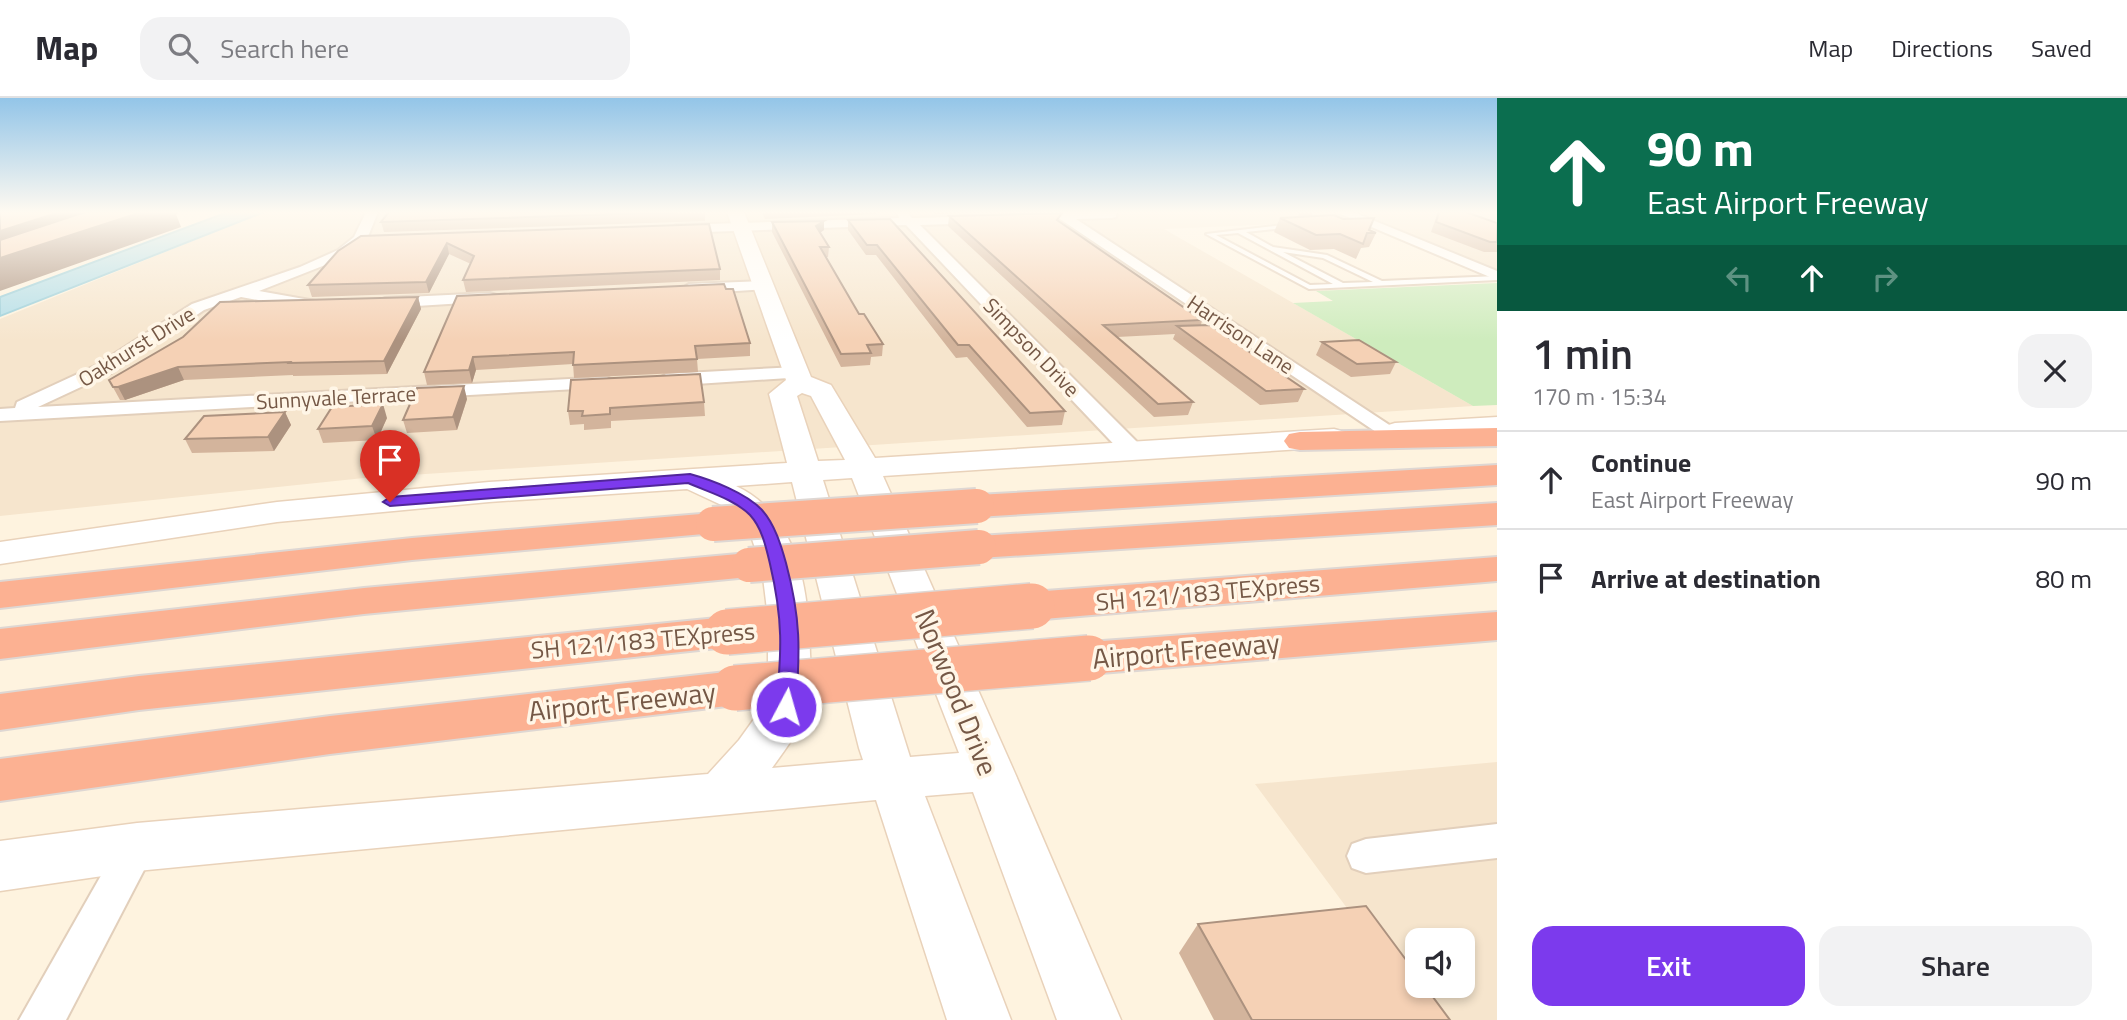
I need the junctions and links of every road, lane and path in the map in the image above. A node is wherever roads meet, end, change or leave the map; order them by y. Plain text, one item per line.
1 (338, 255) edge
2 (752, 255) edge
3 (942, 255) edge
4 (1122, 255) edge
5 (1248, 255) edge
6 (1283, 255) edge
7 (1319, 255) edge
8 (1445, 255) edge
9 (1497, 277) edge
10 (1388, 283) junction
11 (1341, 285) junction
12 (764, 286) junction
13 (669, 290) edge
14 (236, 292) junction
15 (505, 298) edge
16 (371, 304) edge
17 (333, 305) edge
18 (799, 378) junction
19 (0, 414) edge
20 (1497, 426) edge
21 (1389, 432) junction
22 (1497, 437) edge
23 (1300, 441) junction
24 (1133, 451) junction
25 (864, 468) junction
26 (804, 471) junction
27 (1497, 475) edge
28 (690, 479) junction
29 (1497, 514) edge
30 (0, 553) edge
31 (1497, 569) edge
32 (0, 596) edge
33 (1497, 626) edge
34 (0, 644) edge
35 (0, 712) edge
36 (990, 771) junction
37 (895, 778) junction
38 (0, 780) edge
39 (721, 794) junction
40 (1497, 841) edge
41 (137, 847) junction
42 (1366, 856) dead end
43 (0, 866) edge
44 (42, 1020) edge
45 (979, 1020) edge
46 (1089, 1020) edge

1 - 14 street, Oakhurst Drive
2 - 12 main road
3 - 24 street, Simpson Drive
4 - 21 street, Harrison Lane
5 - 11 lane
6 - 11 lane
7 - 10 lane
8 - 9 street
9 - 10 lane
10 - 11 lane
12 - 13 street
12 - 18 main road
14 - 17 street
14 - 19 street, Oakhurst Drive
15 - 16 street
18 - 19 street, Sunnyvale Terrace
18 - 25 main road, Norwood Drive
18 - 26 main road
20 - 21 main road
21 - 23 main road
22 - 23 highway
23 - 24 main road
24 - 25 main road
25 - 26 main road
25 - 36 main road, Norwood Drive
26 - 28 main road
26 - 37 main road
27 - 32 highway, bridge
28 - 30 main road
28 - 39 main road
29 - 34 highway, bridge
31 - 35 highway, SH 121/183 TEXpress, bridge
33 - 38 highway, Airport Freeway, bridge
36 - 37 main road
36 - 46 main road, Norwood Drive
37 - 39 main road
37 - 45 main road
39 - 41 main road
40 - 42 street
41 - 43 main road
41 - 44 street

